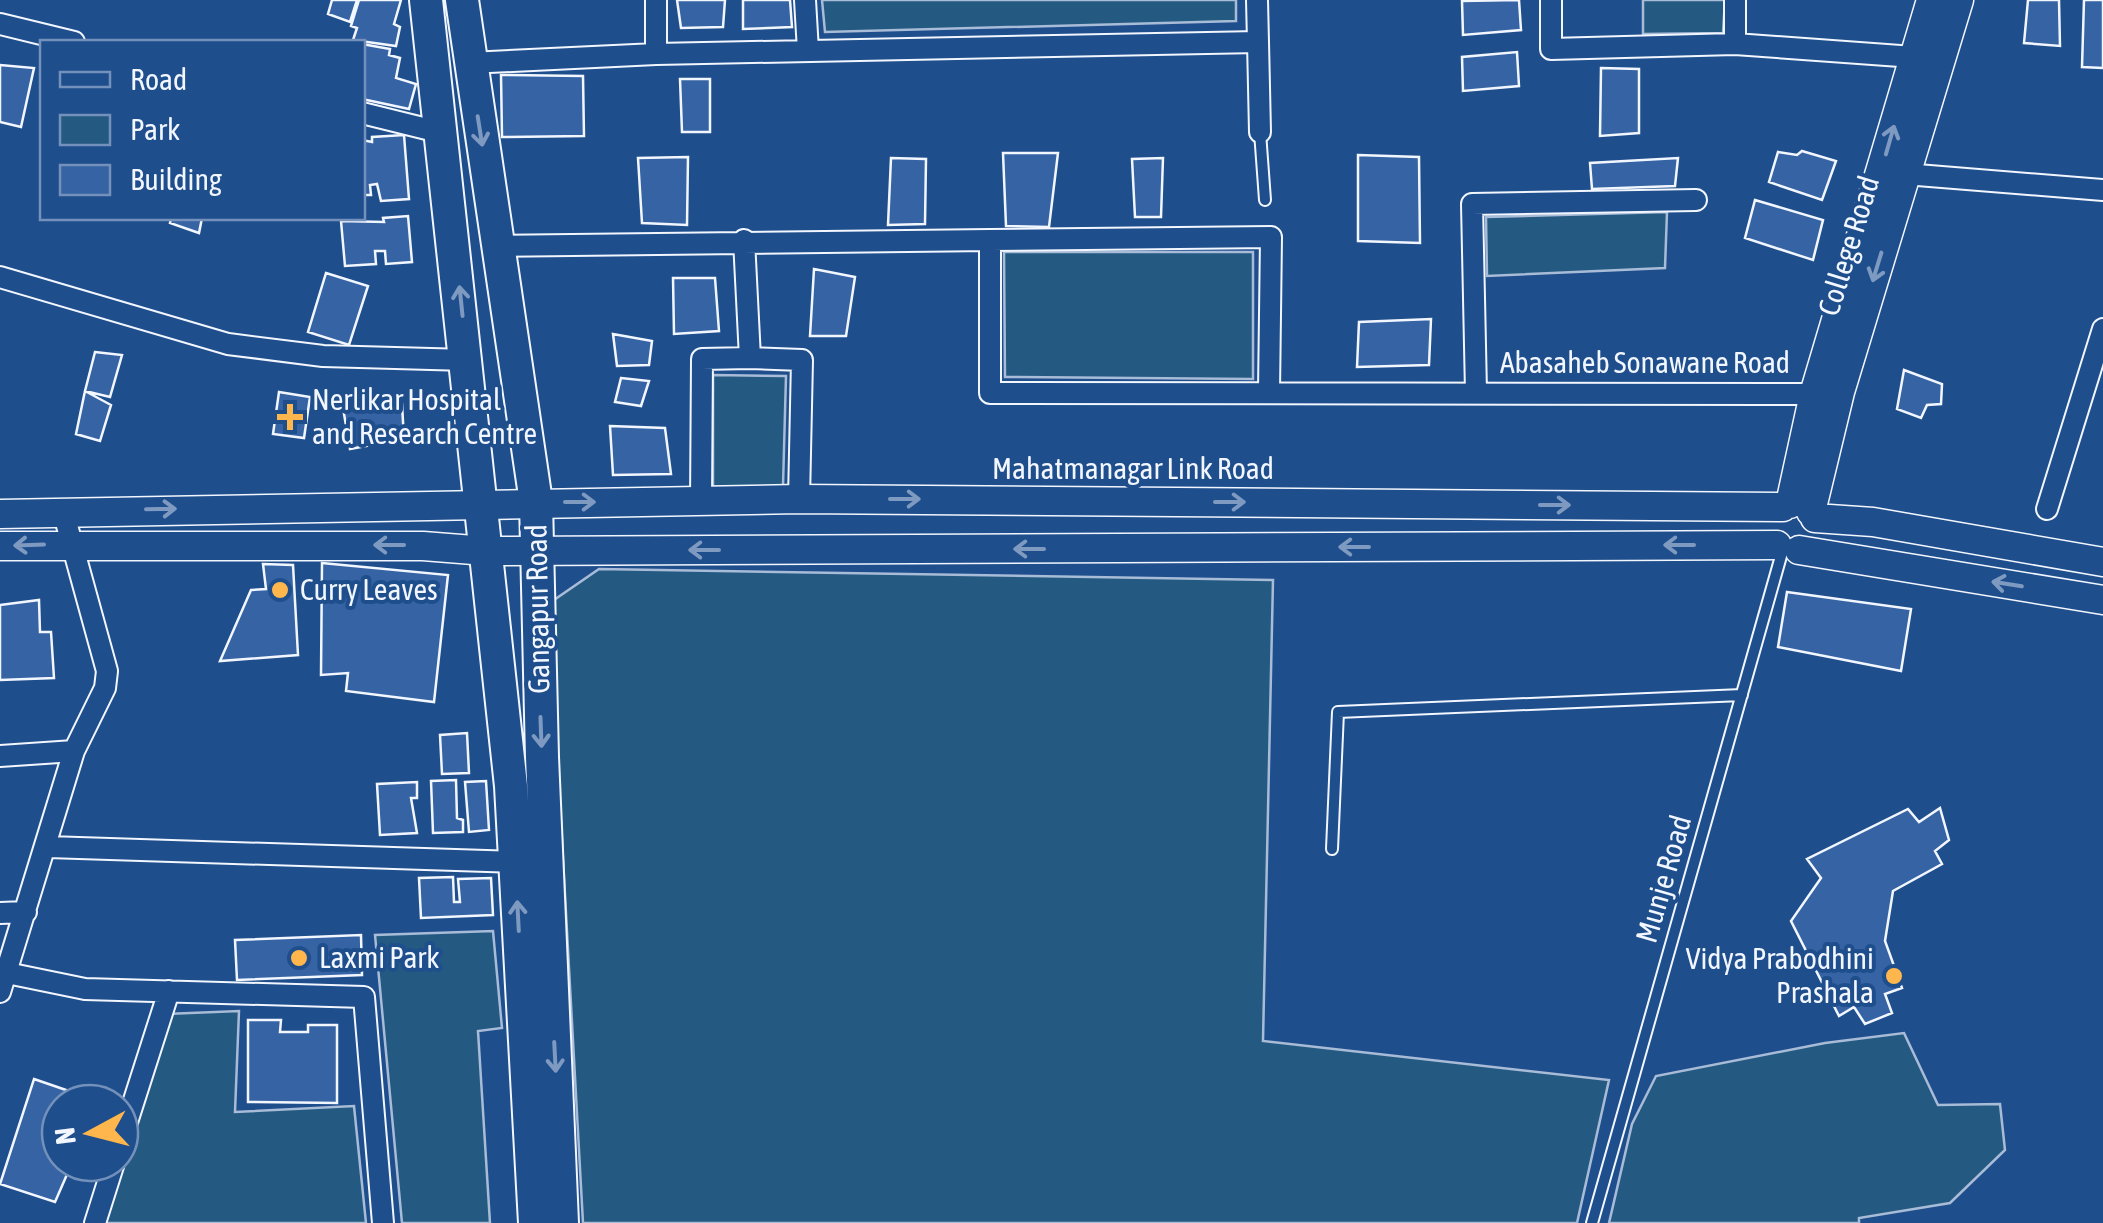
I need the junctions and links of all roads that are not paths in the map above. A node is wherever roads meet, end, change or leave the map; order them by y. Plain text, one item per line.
1 (426, 0) edge
2 (462, 0) edge
3 (656, 0) edge
4 (805, 0) edge
5 (1258, 0) edge
6 (1551, 0) edge
7 (1734, 0) edge
8 (1931, 0) edge
9 (1958, 0) edge
10 (0, 24) edge
11 (66, 40) edge
12 (1258, 42) junction
13 (1734, 44) junction
14 (808, 51) junction
15 (656, 54) junction
16 (1914, 57) junction
17 (469, 63) junction
18 (365, 114) edge
19 (1260, 132) joint
20 (442, 133) junction
21 (1905, 174) junction
22 (2103, 190) edge
23 (1265, 200) dead end
24 (1696, 200) dead end
25 (744, 240) junction
26 (990, 240) junction
27 (498, 246) junction
28 (0, 277) edge
29 (2102, 336) edge
30 (750, 358) junction
31 (468, 360) junction
32 (1269, 391) junction
33 (1476, 392) junction
34 (1814, 394) junction
35 (799, 498) junction
36 (483, 502) junction
37 (536, 502) junction
38 (701, 502) junction
39 (2047, 509) dead end
40 (1800, 510) junction
41 (63, 511) junction
42 (0, 514) edge
43 (72, 543) junction
44 (0, 546) edge
45 (1787, 548) junction
46 (536, 551) junction
47 (486, 552) junction
48 (2103, 562) edge
49 (2103, 600) edge
50 (1742, 695) junction
51 (74, 751) junction
52 (0, 756) edge
53 (48, 847) junction
54 (1332, 849) dead end
55 (515, 862) junction
56 (0, 912) edge
57 (26, 912) junction
58 (3, 983) edge
59 (169, 991) junction
60 (140, 1083) edge
61 (108, 1183) edge
62 (95, 1223) edge
63 (383, 1223) edge
64 (535, 1223) edge
65 (562, 1223) edge
66 (1592, 1223) edge

1 - 20 main road, Gangapur Road
2 - 17 main road, Gangapur Road
3 - 15 street
4 - 14 street
5 - 12 street
6 - 13 street
7 - 13 street
8 - 16 main road, College Road
9 - 21 main road, College Road
10 - 11 street
12 - 14 street
12 - 19 street
13 - 16 street
14 - 15 street
15 - 17 street
34 -> 16 main road, College Road
17 -> 27 main road, Gangapur Road
18 - 20 street
19 - 23 lane
31 -> 20 main road, Gangapur Road
21 - 22 street
21 -> 40 main road, College Road
24 - 33 street, Abasaheb Sonawane Road
25 - 26 street
25 - 27 street
25 - 30 street
26 - 32 street, Abasaheb Sonawane Road
26 - 32 street
27 - 37 main road, Gangapur Road
28 - 31 street
29 - 39 street
30 - 35 street
30 - 38 street
31 - 36 main road, Gangapur Road
32 - 33 street, Abasaheb Sonawane Road
33 - 34 street, Abasaheb Sonawane Road
34 - 40 main road, College Road
35 - 38 main road, Mahatmanagar Link Road
35 -> 40 main road, Mahatmanagar Link Road
36 - 37 main road, Mahatmanagar Link Road
41 -> 36 main road, Mahatmanagar Link Road
36 - 47 main road, Gangapur Road
37 -> 38 main road, Mahatmanagar Link Road
37 - 46 main road, Gangapur Road
40 - 45 main road
40 - 45 main road
40 - 48 main road, Mahatmanagar Link Road
41 - 42 main road, Mahatmanagar Link Road
41 - 43 street
43 -> 44 main road
47 -> 43 main road
43 - 51 street
45 -> 46 main road
49 -> 45 main road
45 - 50 lane, Munje Road
46 - 47 main road
46 -> 65 main road, Gangapur Road
47 - 55 main road, Gangapur Road
50 - 54 lane
50 - 66 lane, Munje Road
51 - 52 street
51 - 53 street
53 - 55 street
53 - 57 street
64 -> 55 main road, Gangapur Road
56 - 57 street
57 - 58 street
58 - 59 street
59 - 60 street
59 - 63 street
61 - 62 street

